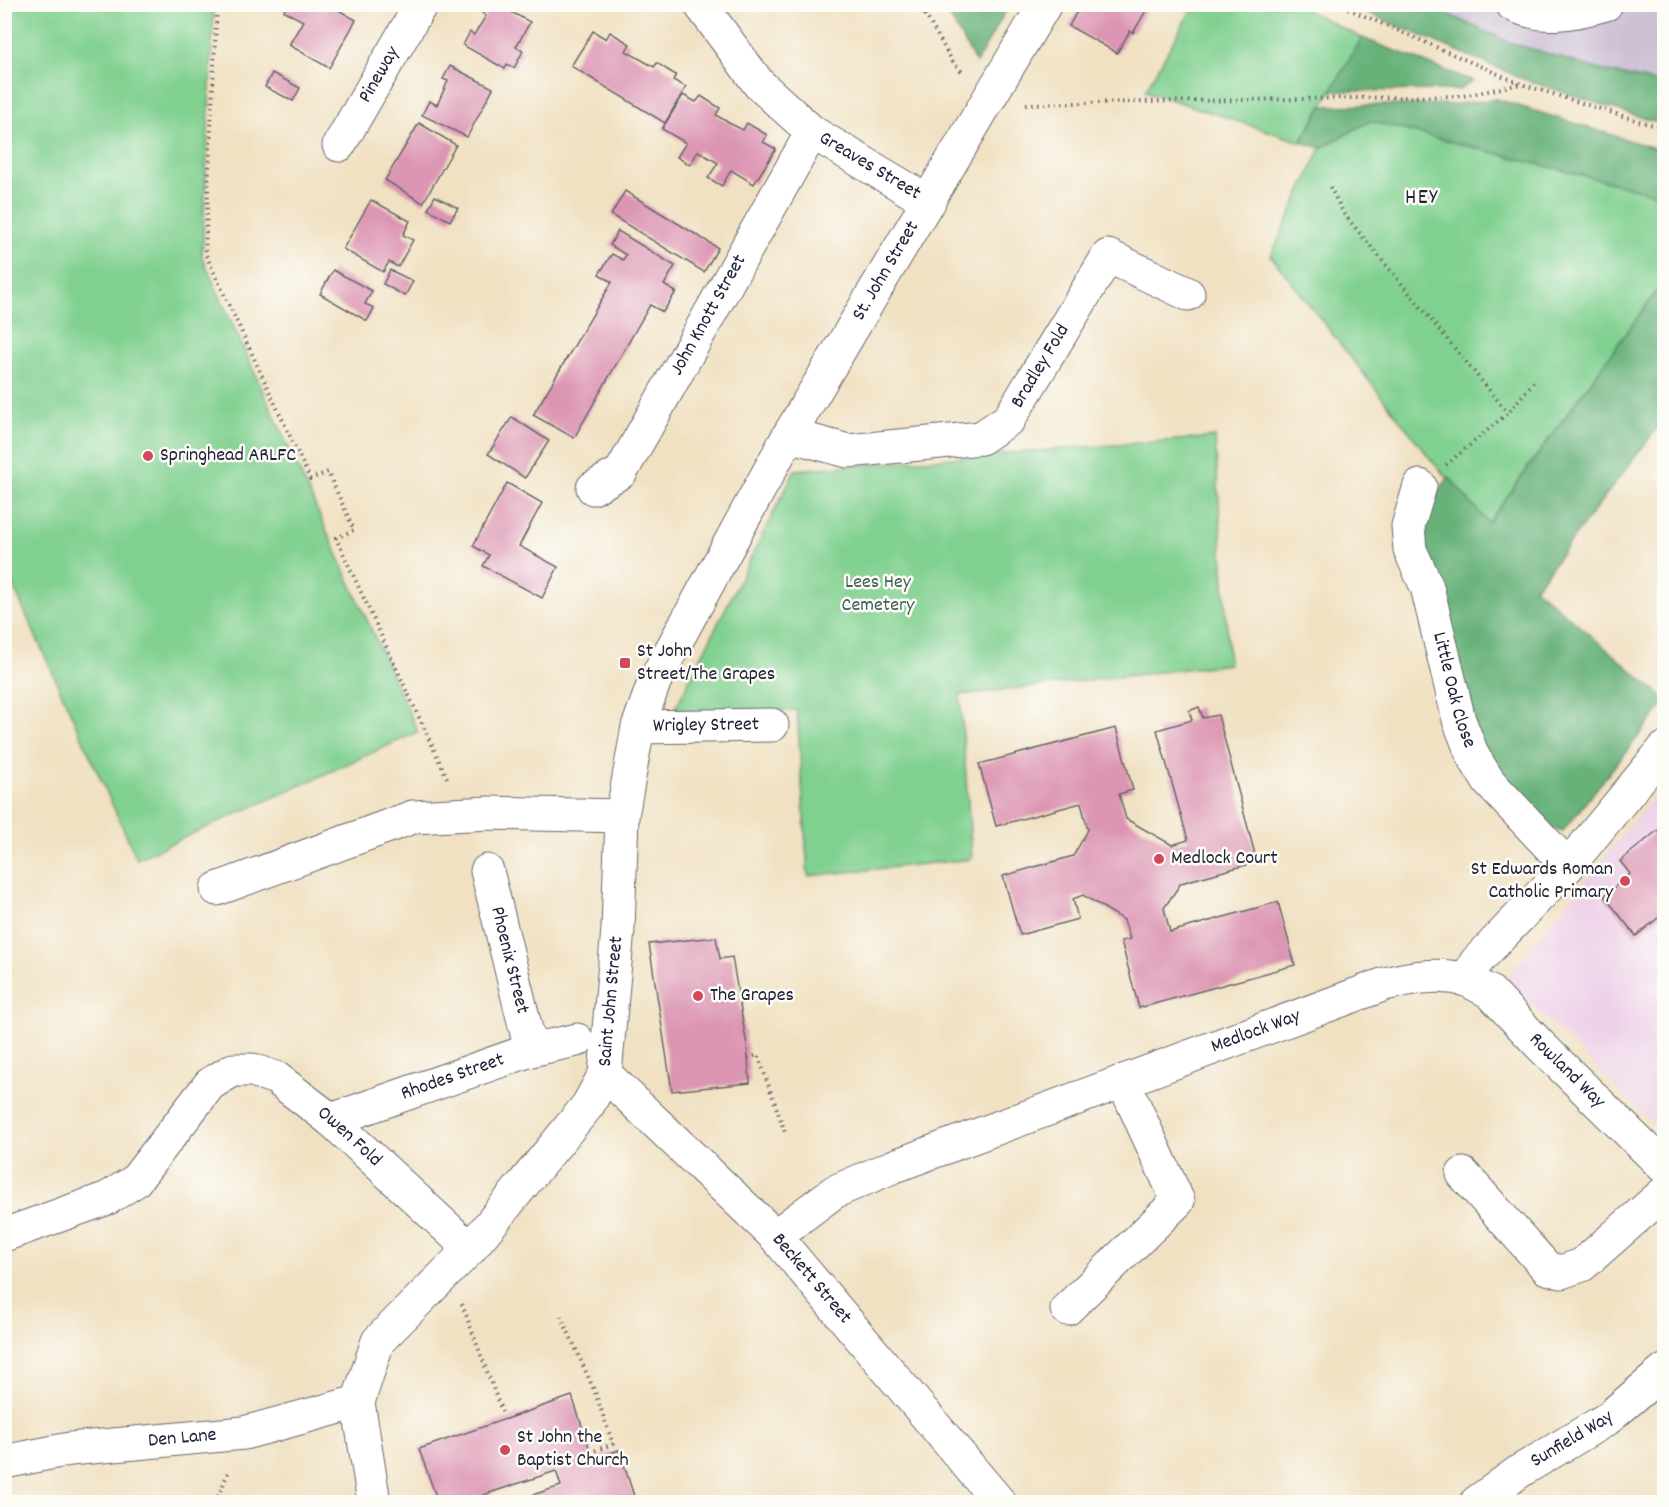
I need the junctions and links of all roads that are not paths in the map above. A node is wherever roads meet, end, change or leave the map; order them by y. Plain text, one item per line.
1 (421, 4) edge
2 (700, 4) edge
3 (1045, 4) edge
4 (1512, 4) edge
5 (1606, 4) edge
6 (812, 132) junction
7 (339, 145) dead end
8 (929, 202) junction
9 (1188, 294) dead end
10 (789, 435) junction
11 (1420, 486) road end
12 (593, 488) dead end
13 (732, 539) joint
14 (772, 725) dead end
15 (638, 727) junction
16 (1665, 749) edge
17 (622, 816) junction
18 (1568, 866) junction
19 (487, 871) dead end
20 (217, 890) dead end
21 (1467, 980) junction
22 (577, 1040) dead end
23 (531, 1050) junction
24 (605, 1074) junction
25 (1123, 1081) junction
26 (331, 1120) junction
27 (1665, 1167) edge
28 (1463, 1174) dead end
29 (1665, 1193) edge
30 (4, 1235) edge
31 (775, 1236) junction
32 (470, 1249) junction
33 (1067, 1309) dead end
34 (1665, 1371) edge
35 (358, 1402) junction
36 (4, 1462) edge
37 (374, 1503) edge
38 (999, 1503) edge
39 (1477, 1503) edge

1 - 7 street, Pineway
2 - 6 street, Greaves Street
3 - 8 street, St. John Street
4 - 5 street
6 - 8 street, Greaves Street
6 - 12 street, John Knott Street
8 - 10 street, St. John Street
9 - 10 street, Bradley Fold
10 - 13 street, St. John Street
11 - 18 street, Little Oak Close
13 - 15 street, Saint John Street
14 - 15 street, Wrigley Street
15 - 17 street, Saint John Street
16 - 18 street
17 - 20 street
17 - 24 street, Saint John Street
18 - 21 street
19 - 23 street, Phoenix Street
21 - 25 street, Medlock Way
21 - 27 street, Rowland Way
22 - 23 street, Rhodes Street
23 - 26 street, Rhodes Street
24 - 31 street, Beckett Street
24 - 32 street, Saint John Street
25 - 31 street, Medlock Way
25 - 33 street
26 - 30 street, Owen Fold
26 - 32 street, Owen Fold
28 - 29 street
31 - 38 street, Beckett Street
32 - 35 street, Saint John Street
34 - 39 street, Sunfield Way
35 - 36 street, Den Lane
35 - 37 street

